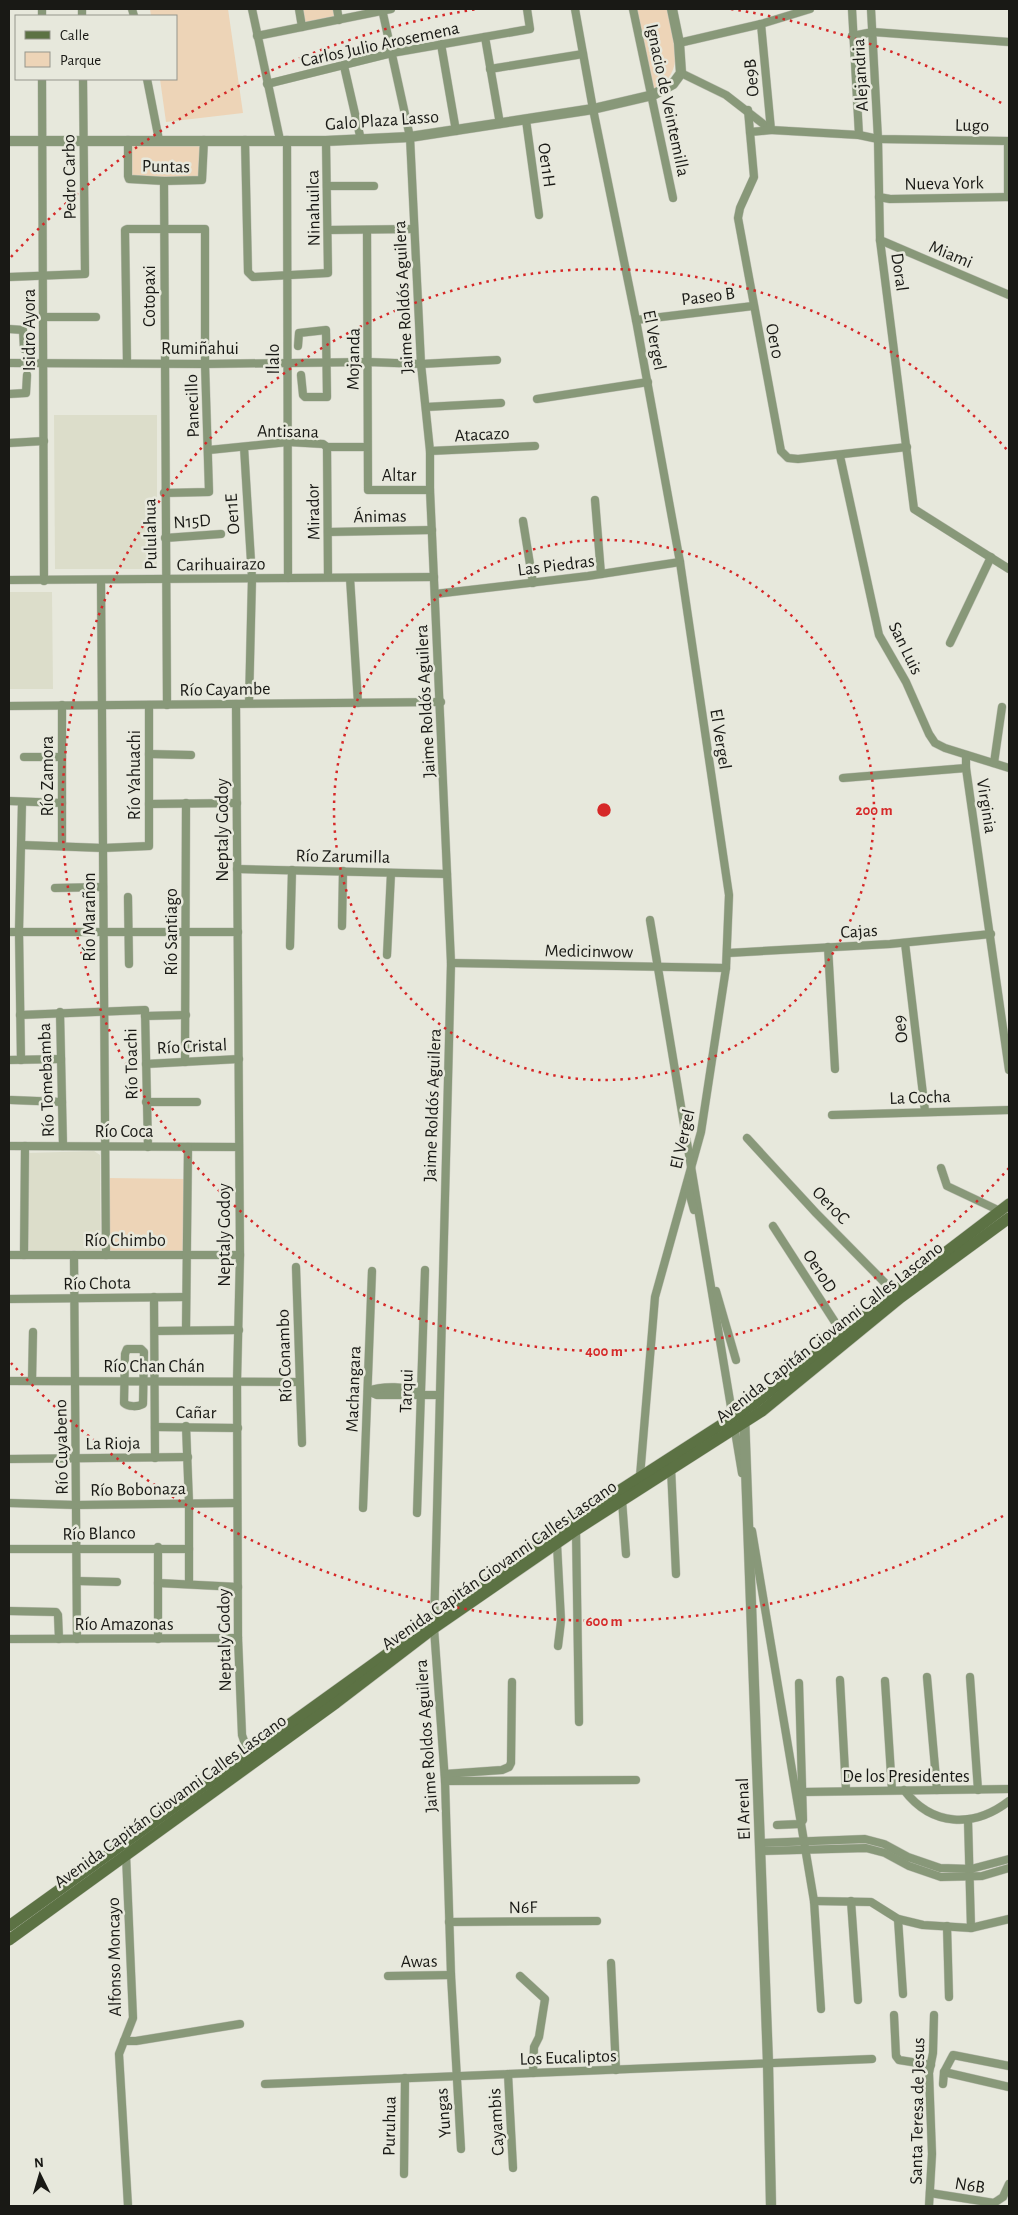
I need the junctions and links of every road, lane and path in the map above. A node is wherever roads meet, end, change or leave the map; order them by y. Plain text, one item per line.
1 (252, 9) edge
2 (298, 9) edge
3 (337, 9) edge
4 (385, 9) edge
5 (526, 9) edge
6 (575, 9) edge
7 (633, 9) edge
8 (672, 9) edge
9 (810, 9) edge
10 (852, 9) edge
11 (871, 9) edge
12 (339, 20) junction
13 (761, 24) junction
14 (302, 27) junction
15 (874, 32) junction
16 (257, 36) junction
17 (852, 36) junction
18 (485, 37) junction
19 (1009, 42) edge
20 (679, 43) junction
21 (441, 44) junction
22 (392, 54) junction
23 (584, 54) junction
24 (344, 66) junction
25 (490, 69) junction
26 (680, 73) junction
27 (42, 80) edge
28 (83, 80) edge
29 (147, 80) edge
30 (267, 84) junction
31 (652, 95) junction
32 (592, 109) junction
33 (748, 110) junction
34 (526, 120) junction
35 (500, 124) junction
36 (771, 130) junction
37 (456, 131) junction
38 (750, 132) junction
39 (859, 135) junction
40 (410, 137) junction
41 (878, 139) junction
42 (128, 140) junction
43 (159, 140) junction
44 (204, 140) junction
45 (245, 140) junction
46 (283, 140) junction
47 (361, 140) junction
48 (9, 141) edge
49 (42, 141) junction
50 (83, 141) junction
51 (326, 141) junction
52 (164, 182) junction
53 (327, 186) junction
54 (374, 186) dead end
55 (879, 197) junction
56 (1009, 197) edge
57 (673, 198) dead end
58 (539, 215) dead end
59 (165, 228) junction
60 (414, 229) junction
61 (328, 230) junction
62 (367, 230) junction
63 (880, 240) junction
64 (287, 276) junction
65 (9, 277) edge
66 (44, 277) junction
67 (1009, 295) edge
68 (753, 306) junction
69 (44, 317) junction
70 (96, 317) dead end
71 (636, 320) junction
72 (9, 330) edge
73 (298, 346) dead end
74 (24, 349) dead end
75 (497, 360) dead end
76 (288, 362) junction
77 (326, 362) junction
78 (368, 362) junction
79 (9, 363) edge
80 (127, 363) junction
81 (44, 364) junction
82 (164, 364) junction
83 (206, 364) junction
84 (422, 364) junction
85 (27, 375) dead end
86 (301, 375) dead end
87 (648, 382) junction
88 (9, 394) edge
89 (537, 399) dead end
90 (501, 403) dead end
91 (426, 408) junction
92 (44, 441) junction
93 (288, 442) junction
94 (9, 443) edge
95 (535, 446) dead end
96 (244, 447) junction
97 (327, 447) junction
98 (366, 447) junction
99 (907, 447) junction
100 (208, 450) junction
101 (430, 452) junction
102 (840, 456) junction
103 (368, 490) joint
104 (430, 490) junction
105 (164, 493) junction
106 (595, 500) dead end
107 (523, 521) dead end
108 (432, 530) junction
109 (328, 532) junction
110 (221, 534) dead end
111 (165, 538) junction
112 (991, 557) junction
113 (680, 562) junction
114 (1009, 569) edge
115 (601, 574) junction
116 (328, 577) junction
117 (434, 577) junction
118 (252, 578) junction
119 (288, 578) junction
120 (350, 578) junction
121 (166, 579) junction
122 (9, 580) edge
123 (44, 580) junction
124 (101, 580) junction
125 (533, 583) junction
126 (435, 594) junction
127 (950, 644) dead end
128 (441, 702) junction
129 (250, 703) junction
130 (358, 703) junction
131 (166, 704) junction
132 (236, 704) junction
133 (62, 705) junction
134 (102, 705) junction
135 (149, 705) junction
136 (9, 706) edge
137 (1002, 707) dead end
138 (149, 754) junction
139 (191, 755) dead end
140 (966, 755) junction
141 (24, 757) dead end
142 (62, 757) junction
143 (994, 763) junction
144 (966, 768) junction
145 (1009, 768) edge
146 (843, 778) dead end
147 (9, 801) edge
148 (22, 802) junction
149 (186, 802) junction
150 (62, 803) junction
151 (237, 803) junction
152 (149, 804) junction
153 (22, 845) junction
154 (62, 846) junction
155 (103, 848) junction
156 (237, 869) junction
157 (292, 870) junction
158 (344, 872) junction
159 (391, 872) junction
160 (447, 874) junction
161 (104, 887) junction
162 (55, 888) dead end
163 (128, 897) dead end
164 (650, 920) dead end
165 (342, 926) dead end
166 (19, 931) junction
167 (104, 931) junction
168 (128, 931) junction
169 (186, 931) junction
170 (9, 932) edge
171 (238, 932) junction
172 (991, 934) junction
173 (905, 943) junction
174 (290, 946) dead end
175 (828, 948) junction
176 (728, 953) junction
177 (387, 956) dead end
178 (452, 963) junction
179 (129, 964) dead end
180 (726, 968) junction
181 (105, 1011) junction
182 (60, 1012) junction
183 (145, 1013) junction
184 (20, 1015) junction
185 (186, 1015) junction
186 (61, 1059) junction
187 (239, 1059) junction
188 (9, 1060) edge
189 (21, 1060) junction
190 (185, 1062) junction
191 (146, 1064) junction
192 (835, 1069) dead end
193 (1009, 1070) edge
194 (11, 1100) dead end
195 (62, 1102) junction
196 (146, 1102) junction
197 (197, 1102) dead end
198 (1009, 1110) edge
199 (925, 1111) junction
200 (832, 1115) dead end
201 (747, 1138) dead end
202 (9, 1146) edge
203 (25, 1146) junction
204 (63, 1146) junction
205 (105, 1146) junction
206 (148, 1147) junction
207 (188, 1147) junction
208 (238, 1147) junction
209 (941, 1168) dead end
210 (687, 1183) junction
211 (1006, 1211) edge
212 (773, 1226) dead end
213 (9, 1255) edge
214 (24, 1255) junction
215 (74, 1255) junction
216 (106, 1255) junction
217 (188, 1255) junction
218 (240, 1255) junction
219 (296, 1267) dead end
220 (425, 1270) dead end
221 (372, 1271) dead end
222 (894, 1292) junction
223 (154, 1297) junction
224 (186, 1297) junction
225 (75, 1298) junction
226 (9, 1299) edge
227 (186, 1330) junction
228 (239, 1330) junction
229 (154, 1331) junction
230 (33, 1332) dead end
231 (842, 1333) junction
232 (736, 1360) dead end
233 (9, 1381) edge
234 (32, 1381) junction
235 (75, 1381) junction
236 (124, 1381) junction
237 (155, 1381) junction
238 (144, 1382) junction
239 (237, 1382) junction
240 (300, 1382) junction
241 (368, 1391) junction
242 (420, 1394) junction
243 (439, 1395) junction
244 (744, 1417) junction
245 (186, 1426) junction
246 (155, 1427) junction
247 (238, 1428) junction
248 (302, 1443) dead end
249 (188, 1457) junction
250 (76, 1458) junction
251 (155, 1458) junction
252 (9, 1459) edge
253 (671, 1468) junction
254 (640, 1476) junction
255 (622, 1500) junction
256 (9, 1503) edge
257 (189, 1503) junction
258 (237, 1503) junction
259 (76, 1505) junction
260 (363, 1508) dead end
261 (417, 1513) dead end
262 (576, 1530) junction
263 (556, 1544) junction
264 (158, 1547) junction
265 (77, 1548) junction
266 (189, 1548) junction
267 (9, 1549) edge
268 (626, 1554) dead end
269 (676, 1574) dead end
270 (77, 1581) junction
271 (116, 1582) dead end
272 (158, 1583) junction
273 (189, 1584) junction
274 (238, 1587) junction
275 (9, 1611) edge
276 (434, 1624) junction
277 (9, 1638) edge
278 (238, 1638) junction
279 (59, 1639) junction
280 (77, 1639) junction
281 (158, 1639) junction
282 (558, 1646) dead end
283 (927, 1677) dead end
284 (970, 1677) dead end
285 (840, 1680) dead end
286 (885, 1681) dead end
287 (512, 1682) dead end
288 (799, 1684) dead end
289 (579, 1722) dead end
290 (250, 1758) junction
291 (445, 1777) junction
292 (636, 1780) dead end
293 (1009, 1789) edge
294 (846, 1790) junction
295 (892, 1790) junction
296 (904, 1790) junction
297 (937, 1790) junction
298 (978, 1790) junction
299 (803, 1792) junction
300 (1009, 1802) edge
301 (968, 1820) junction
302 (776, 1825) dead end
303 (760, 1847) junction
304 (126, 1855) junction
305 (1009, 1859) edge
306 (1009, 1868) edge
307 (970, 1873) junction
308 (814, 1901) junction
309 (851, 1901) junction
310 (898, 1919) junction
311 (1009, 1919) edge
312 (597, 1921) dead end
313 (449, 1922) junction
314 (9, 1926) edge
315 (947, 1926) junction
316 (971, 1928) junction
317 (1009, 1928) edge
318 (9, 1940) edge
319 (611, 1963) dead end
320 (451, 1975) junction
321 (388, 1976) dead end
322 (520, 1976) dead end
323 (902, 1994) dead end
324 (949, 1997) dead end
325 (858, 2000) dead end
326 (821, 2009) dead end
327 (894, 2015) dead end
328 (934, 2015) dead end
329 (240, 2024) dead end
330 (124, 2041) junction
331 (872, 2059) dead end
332 (768, 2063) junction
333 (931, 2065) junction
334 (1009, 2066) edge
335 (616, 2070) junction
336 (944, 2072) junction
337 (533, 2073) junction
338 (508, 2074) junction
339 (456, 2075) junction
340 (405, 2078) junction
341 (264, 2084) dead end
342 (943, 2084) dead end
343 (1009, 2087) edge
344 (460, 2149) dead end
345 (513, 2168) dead end
346 (404, 2174) dead end
347 (1009, 2184) edge
348 (930, 2193) junction
349 (128, 2206) edge
350 (771, 2206) edge
351 (929, 2206) edge

1 - 16 street, Ilalo
2 - 14 street
3 - 12 street
4 - 12 street
4 - 22 street, Jaime Roldós Aguilera
5 - 18 street, Carlos Julio Arosemena
6 - 23 street, El Vergel
7 - 31 street, Ignacio de Veintemilla
8 - 20 street
9 - 13 street
10 - 17 street
11 - 15 street, Alejandria
12 - 14 street
13 - 20 street
13 - 36 street, Oe9B
14 - 16 street
15 - 17 street
15 - 19 street
15 - 41 street, Alejandria
16 - 30 street, Ilalo
17 - 39 street
18 - 21 street, Carlos Julio Arosemena
18 - 25 street
20 - 26 street
21 - 22 street, Carlos Julio Arosemena
21 - 37 street
22 - 24 street, Carlos Julio Arosemena
22 - 40 street, Jaime Roldós Aguilera
23 - 25 street
23 - 32 street, El Vergel
24 - 30 street, Carlos Julio Arosemena
24 - 47 street
25 - 35 street
26 - 31 street, Galo Plaza Lasso
26 - 33 street
27 - 49 street, Isidro Ayora
28 - 50 street, Pedro Carbo
29 - 43 street
30 - 46 street, Ilalo
31 - 32 street, Galo Plaza Lasso
31 - 57 street, Ignacio de Veintemilla
32 - 34 street, Galo Plaza Lasso
32 - 71 street, El Vergel
33 - 36 street
33 - 38 street, Oe10
34 - 35 street, Galo Plaza Lasso
34 - 58 street, Oe11H
35 - 37 street, Galo Plaza Lasso
36 - 38 street
36 - 39 street
37 - 40 street, Galo Plaza Lasso
38 - 68 street, Oe10
39 - 41 street
40 - 47 street, Galo Plaza Lasso
40 - 60 street, Jaime Roldós Aguilera
41 - 55 street, Doral
41 - 56 street, Lugo
42 - 43 street, Galo Plaza Lasso
42 - 50 street, Galo Plaza Lasso
42 - 52 street, Puntas
43 - 44 street, Galo Plaza Lasso
44 - 45 street, Galo Plaza Lasso
44 - 52 street, Puntas
45 - 46 street, Galo Plaza Lasso
45 - 64 street
46 - 51 street, Galo Plaza Lasso
46 - 64 street, Ilalo
47 - 51 street, Galo Plaza Lasso
48 - 49 street, Galo Plaza Lasso
49 - 50 street, Galo Plaza Lasso
49 - 66 street, Isidro Ayora
50 - 66 street, Pedro Carbo
51 - 53 street, Ninahuilca
52 - 59 street, Cotopaxi
53 - 54 street
53 - 61 street, Ninahuilca
55 - 56 street, Nueva York
55 - 63 street, Doral
59 - 80 street
59 - 82 street, Cotopaxi
59 - 83 street, Panecillo
60 - 62 street
60 - 84 street, Jaime Roldós Aguilera
61 - 62 street
61 - 64 street, Ninahuilca
62 - 78 street, Mojanda
63 - 67 street, Miami
63 - 99 street, Doral
64 - 76 street, Ilalo
65 - 66 street
66 - 69 street, Isidro Ayora
68 - 71 street, Paseo B
68 - 102 street, Oe10
69 - 70 street
69 - 81 street, Isidro Ayora
71 - 87 street, El Vergel
72 - 74 street
73 - 77 street
75 - 84 street, Rumiñahui
76 - 77 street, Rumiñahui
76 - 83 street, Rumiñahui
76 - 93 street, Ilalo
77 - 78 street, Rumiñahui
77 - 86 street
78 - 84 street, Rumiñahui
78 - 98 street, Mojanda
79 - 81 street, Rumiñahui
80 - 81 street, Rumiñahui
80 - 82 street, Rumiñahui
81 - 92 street, Isidro Ayora
82 - 83 street, Rumiñahui
82 - 105 street, Pululahua
83 - 100 street, Panecillo
84 - 91 street, Jaime Roldós Aguilera
85 - 88 street
87 - 89 street
87 - 113 street, El Vergel
90 - 91 street
91 - 101 street, Jaime Roldós Aguilera
92 - 94 street
92 - 123 street, Isidro Ayora
93 - 96 street, Antisana
93 - 97 street, Antisana
93 - 119 street, Ilalo
95 - 101 street, Atacazo
96 - 100 street, Antisana
96 - 118 street, Oe11E
97 - 98 street, Antisana
97 - 109 street, Mirador
98 - 103 street, Mojanda
99 - 102 street, Oe10
99 - 112 street, Doral
100 - 105 street, Panecillo
101 - 104 street, Jaime Roldós Aguilera
102 - 140 street, San Luis
103 - 104 street, Altar
104 - 108 street, Jaime Roldós Aguilera
105 - 111 street, Pululahua
106 - 115 street
107 - 125 street
108 - 109 street, Ánimas
108 - 117 street, Jaime Roldós Aguilera
109 - 116 street, Mirador
110 - 111 street, N15D
111 - 121 street, Pululahua
112 - 114 street, Doral
112 - 127 street
113 - 115 street, Las Piedras
113 - 176 street, El Vergel
115 - 125 street, Las Piedras
116 - 119 street, Carihuairazo
116 - 120 street, Carihuairazo
117 - 120 street, Carihuairazo
117 - 126 street, Jaime Roldós Aguilera
118 - 119 street, Carihuairazo
118 - 121 street, Carihuairazo
118 - 129 street, Oe11E
120 - 130 street
121 - 124 street, Carihuairazo
121 - 131 street, Pululahua
122 - 123 street, Carihuairazo
123 - 124 street, Carihuairazo
124 - 134 street, Río Marañon
125 - 126 street, Las Piedras
126 - 128 street, Jaime Roldós Aguilera
128 - 130 street, Río Cayambe
128 - 160 street, Jaime Roldós Aguilera
129 - 130 street, Río Cayambe
129 - 132 street, Río Cayambe
131 - 132 street, Río Cayambe
131 - 135 street, Río Cayambe
132 - 151 street, Neptaly Godoy
133 - 134 street, Río Cayambe
133 - 136 street, Río Cayambe
133 - 142 street, Río Zamora
134 - 135 street, Río Cayambe
134 - 155 street, Río Marañon
135 - 138 street, Río Yahuachi
137 - 143 street
138 - 139 street
138 - 152 street, Río Yahuachi
140 - 143 street, San Luis
140 - 144 street, Virginia
141 - 142 street
142 - 150 street, Río Zamora
143 - 145 street, San Luis
144 - 146 street
144 - 172 street, Virginia
147 - 148 street
148 - 150 street
148 - 153 street
149 - 151 street
149 - 152 street
149 - 169 street, Río Santiago
150 - 154 street, Río Zamora
151 - 156 street, Neptaly Godoy
152 - 155 street, Río Yahuachi
153 - 154 street
153 - 166 street
154 - 155 street
155 - 161 street, Río Marañon
156 - 157 street, Río Zarumilla
156 - 171 street, Neptaly Godoy
157 - 158 street, Río Zarumilla
157 - 174 street
158 - 159 street, Río Zarumilla
158 - 165 street
159 - 160 street, Río Zarumilla
159 - 177 street
160 - 178 street, Jaime Roldós Aguilera
161 - 162 street
161 - 167 street, Río Marañon
163 - 168 street
164 - 308 street
166 - 167 street
166 - 170 street
166 - 184 street
167 - 168 street
167 - 181 street, Río Marañon
168 - 169 street
168 - 179 street
169 - 171 street
169 - 185 street, Río Santiago
171 - 187 street, Neptaly Godoy
172 - 173 street, Cajas
172 - 193 street, Virginia
173 - 175 street, Cajas
173 - 199 street, Oe9
175 - 176 street, Cajas
175 - 192 street
176 - 180 street, El Vergel
178 - 180 street, Medicinwow
178 - 243 street, Jaime Roldós Aguilera
180 - 210 street, El Vergel
181 - 182 street
181 - 183 street
181 - 205 street, Río Marañon
182 - 184 street
182 - 186 street, Río Tomebamba
183 - 185 street
183 - 191 street, Río Toachi
184 - 189 street
185 - 190 street, Río Santiago
186 - 189 street
186 - 195 street, Río Tomebamba
187 - 190 street, Río Cristal
187 - 208 street, Neptaly Godoy
188 - 189 street
190 - 191 street, Río Cristal
191 - 196 street, Río Toachi
194 - 195 street
195 - 204 street, Río Tomebamba
196 - 197 street
196 - 206 street, Río Toachi
198 - 199 street, La Cocha
199 - 200 street, La Cocha
201 - 222 street, Oe10C
202 - 203 street, Río Coca
203 - 204 street, Río Coca
203 - 214 street
204 - 205 street, Río Coca
205 - 206 street, Río Coca
205 - 216 street, Río Marañon
206 - 207 street, Río Coca
207 - 208 street, Río Coca
207 - 217 street
208 - 218 street, Neptaly Godoy
209 - 211 street
210 - 232 street
210 - 254 street, El Vergel
211 - 222 main road, Avenida Capitán Giovanni Calles Lascano
211 - 244 main road, Avenida Capitán Giovanni Calles Lascano
212 - 231 street, Oe10D
213 - 214 street, Río Chimbo
214 - 215 street, Río Chimbo
215 - 216 street, Río Chimbo
215 - 225 street, Río Cuyabeno
216 - 217 street, Río Chimbo
217 - 218 street, Río Chimbo
217 - 224 street
218 - 228 street, Neptaly Godoy
219 - 240 street, Río Conambo
220 - 242 street, Tarqui
221 - 241 street, Machangara
222 - 231 main road, Avenida Capitán Giovanni Calles Lascano
223 - 224 street, Río Chota
223 - 225 street, Río Chota
223 - 229 street
224 - 227 street
225 - 226 street, Río Chota
225 - 235 street, Río Cuyabeno
227 - 228 street
227 - 229 street
228 - 239 street, Neptaly Godoy
229 - 237 street
230 - 234 street
231 - 244 main road, Avenida Capitán Giovanni Calles Lascano
233 - 234 street, Río Chan Chán
234 - 235 street, Río Chan Chán
235 - 236 street, Río Chan Chán
235 - 250 street, Río Cuyabeno
236 - 238 street, Río Chan Chán
236 - 238 street
236 - 238 street
237 - 238 street, Río Chan Chán
237 - 239 street, Río Chan Chán
237 - 246 street
239 - 240 street, Río Chan Chán
239 - 247 street, Neptaly Godoy
240 - 248 street, Río Conambo
241 - 242 street
241 - 260 street, Machangara
242 - 243 street
242 - 261 street, Tarqui
243 - 276 street, Jaime Roldos Aguilera
244 - 253 main road, Avenida Capitán Giovanni Calles Lascano
244 - 254 main road, Avenida Capitán Giovanni Calles Lascano
244 - 303 street, El Arenal
245 - 246 street, Cañar
245 - 247 street, Cañar
245 - 249 street
246 - 251 street
247 - 258 street, Neptaly Godoy
249 - 251 street, La Rioja
249 - 257 street
250 - 251 street, La Rioja
250 - 252 street, La Rioja
250 - 259 street, Río Cuyabeno
253 - 255 main road, Avenida Capitán Giovanni Calles Lascano
253 - 269 street
254 - 276 main road, Avenida Capitán Giovanni Calles Lascano
255 - 262 main road, Avenida Capitán Giovanni Calles Lascano
255 - 268 street
256 - 259 street, Río Bobonaza
257 - 258 street, Río Bobonaza
257 - 259 street, Río Bobonaza
257 - 266 street
258 - 274 street, Neptaly Godoy
259 - 265 street, Río Cuyabeno
262 - 263 main road, Avenida Capitán Giovanni Calles Lascano
262 - 289 street
263 - 276 main road, Avenida Capitán Giovanni Calles Lascano
263 - 282 street
264 - 265 street, Río Blanco
264 - 266 street, Río Blanco
264 - 272 street
265 - 267 street, Río Blanco
265 - 270 street, Río Cuyabeno
266 - 273 street
270 - 271 street
270 - 280 street, Río Cuyabeno
272 - 273 street
272 - 281 street
273 - 274 street
274 - 278 street, Neptaly Godoy
275 - 279 street
276 - 290 main road, Avenida Capitán Giovanni Calles Lascano
276 - 291 street, Jaime Roldos Aguilera
277 - 279 street, Río Amazonas
278 - 281 street, Río Amazonas
278 - 290 street, Neptaly Godoy
279 - 280 street, Río Amazonas
280 - 281 street, Río Amazonas
283 - 297 street
284 - 298 street
285 - 294 street
286 - 295 street
287 - 291 street
288 - 299 street
290 - 304 main road, Avenida Capitán Giovanni Calles Lascano
290 - 314 main road, Avenida Capitán Giovanni Calles Lascano
291 - 292 street
291 - 313 street, Jaime Roldos Aguilera
293 - 298 street, De los Presidentes
294 - 295 street, De los Presidentes
294 - 299 street, De los Presidentes
295 - 296 street, De los Presidentes
296 - 297 street, De los Presidentes
296 - 301 street
297 - 298 street, De los Presidentes
299 - 302 street
300 - 301 street
301 - 307 street
303 - 307 street
303 - 332 street, El Arenal
304 - 318 main road, Avenida Capitán Giovanni Calles Lascano
304 - 330 street, Alfonso Moncayo
305 - 307 street
306 - 307 street
307 - 316 street
308 - 309 street
308 - 326 street
309 - 310 street
309 - 325 street
310 - 315 street
310 - 323 street
311 - 316 street
311 - 317 street
312 - 313 street, N6F
313 - 320 street, Jaime Roldos Aguilera
315 - 316 street
315 - 324 street
319 - 335 street
320 - 321 street, Awas
320 - 339 street, Jaime Roldos Aguilera
322 - 337 street
327 - 333 street
328 - 333 street, Santa Teresa de Jesus
329 - 330 street
330 - 349 street, Alfonso Moncayo
331 - 332 street, Los Eucaliptos
332 - 335 street, Los Eucaliptos
332 - 350 street, El Arenal
333 - 348 street, Santa Teresa de Jesus
334 - 336 street
335 - 337 street, Los Eucaliptos
336 - 342 street
336 - 343 street
337 - 338 street, Los Eucaliptos
338 - 339 street, Los Eucaliptos
338 - 345 street, Cayambis
339 - 340 street, Los Eucaliptos
339 - 344 street, Yungas
340 - 341 street, Los Eucaliptos
340 - 346 street, Puruhua
347 - 348 street, N6B
348 - 351 street, Santa Teresa de Jesus

